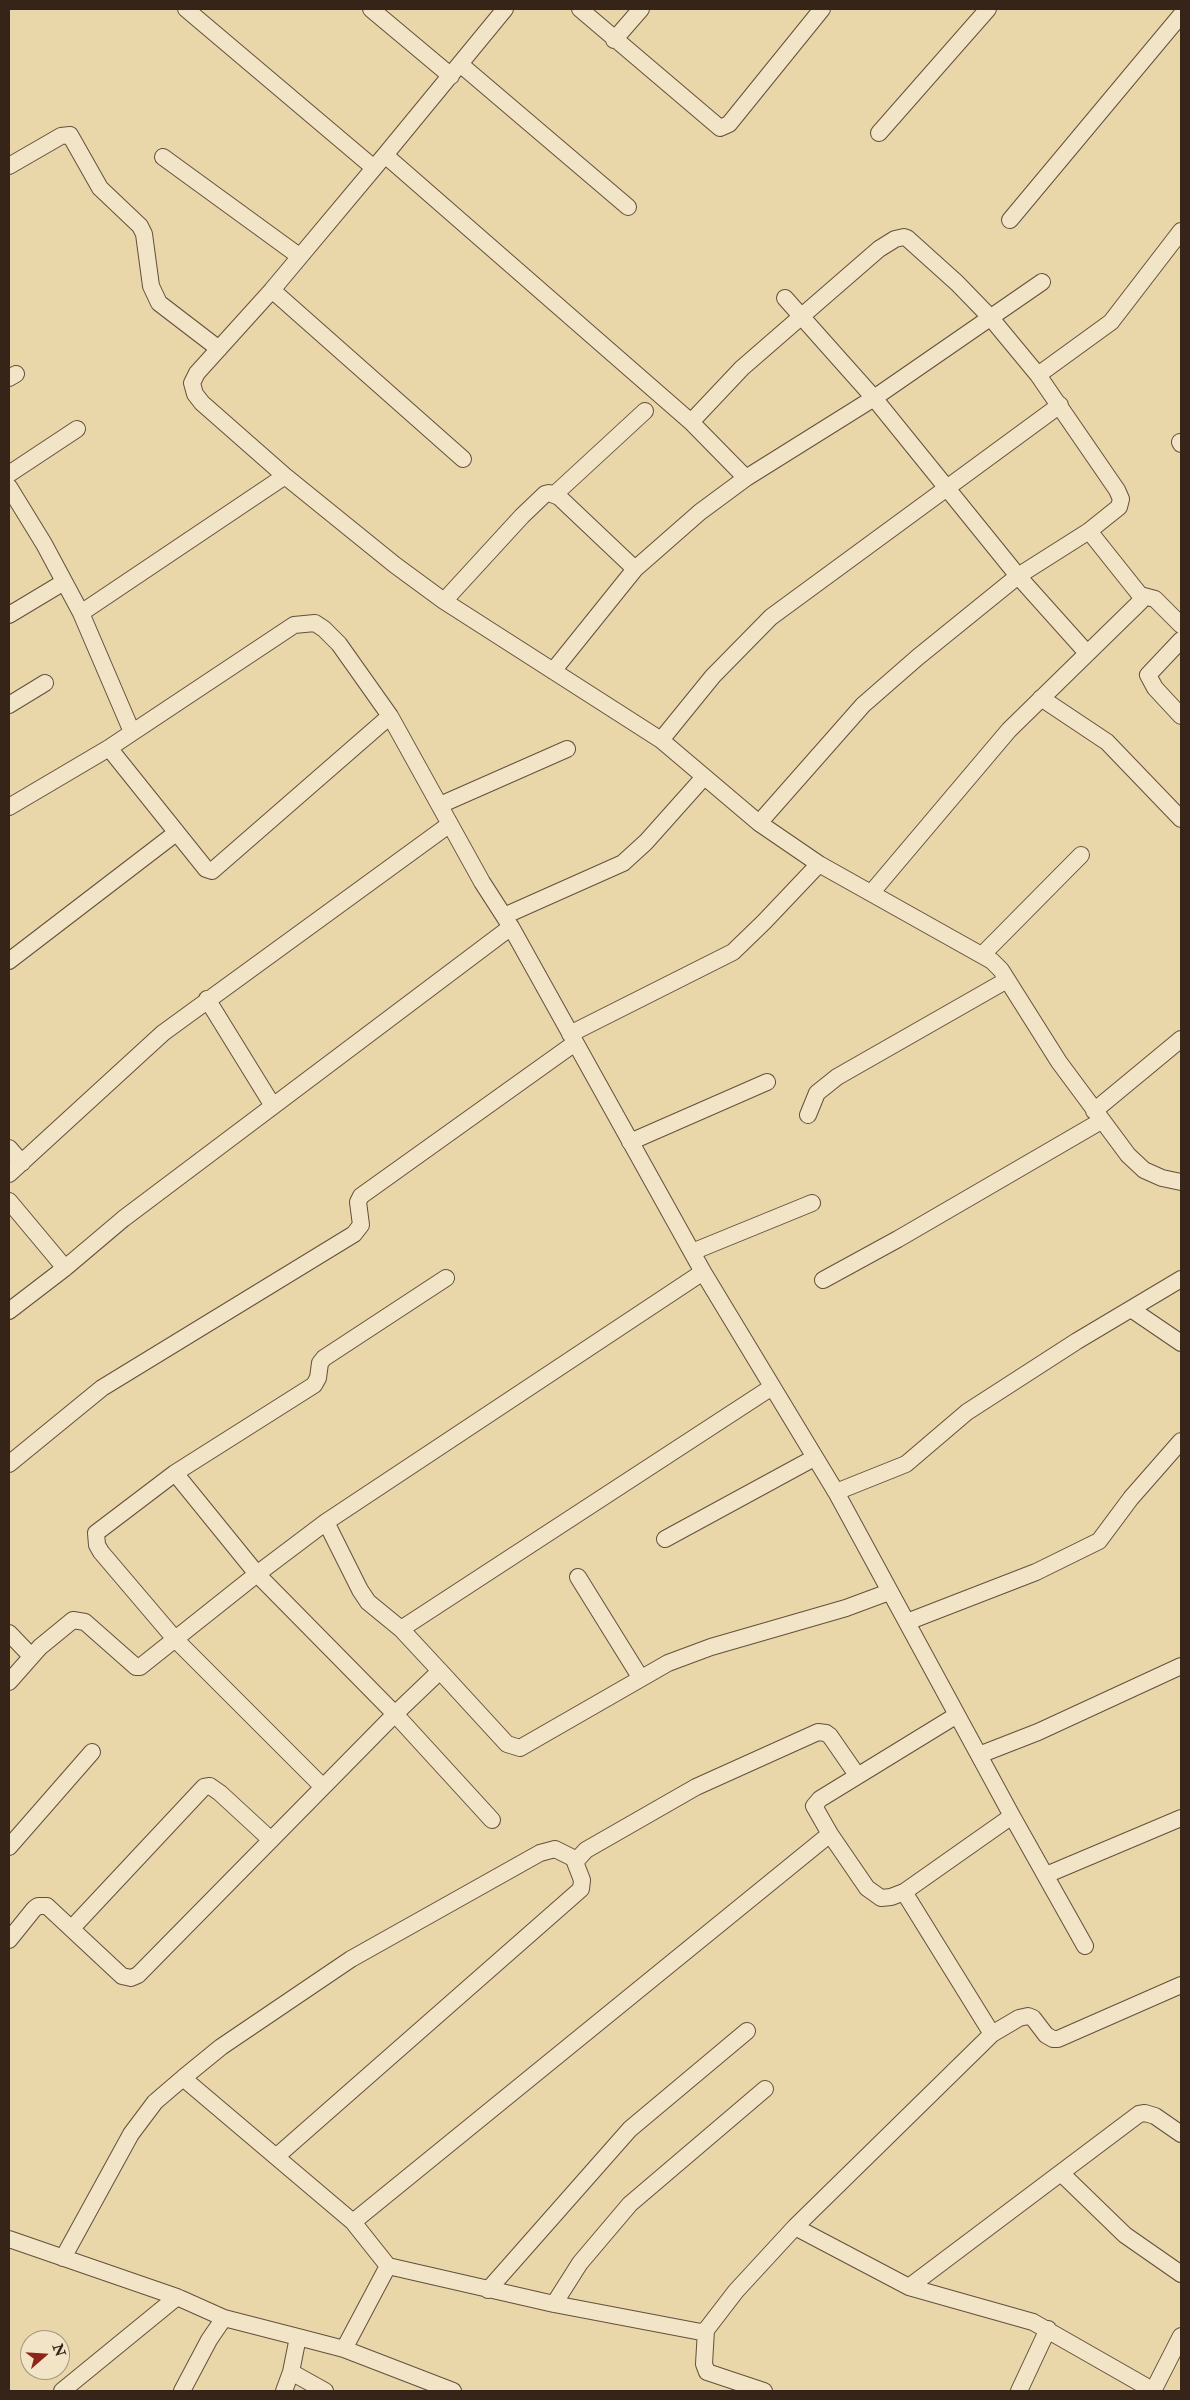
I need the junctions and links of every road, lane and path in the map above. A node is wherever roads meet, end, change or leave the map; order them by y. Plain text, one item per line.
1 (186, 9) edge
2 (371, 9) edge
3 (505, 9) edge
4 (580, 9) edge
5 (641, 9) edge
6 (822, 9) edge
7 (988, 9) edge
8 (1181, 15) edge
9 (614, 40) junction
10 (456, 70) junction
11 (879, 133) dead end
12 (386, 155) junction
13 (163, 157) dead end
14 (9, 166) edge
15 (374, 168) junction
16 (628, 206) dead end
17 (1010, 220) dead end
18 (1181, 232) edge
19 (299, 256) junction
20 (1042, 282) dead end
21 (272, 290) junction
22 (785, 298) dead end
23 (990, 317) junction
24 (800, 318) junction
25 (219, 349) junction
26 (1038, 375) junction
27 (874, 398) junction
28 (1060, 405) junction
29 (645, 411) dead end
30 (691, 422) junction
31 (77, 429) dead end
32 (463, 459) dead end
33 (9, 474) edge
34 (285, 476) junction
35 (746, 478) junction
36 (9, 487) edge
37 (948, 489) junction
38 (555, 494) junction
39 (1089, 530) junction
40 (635, 568) junction
41 (1018, 576) junction
42 (64, 582) junction
43 (1140, 595) junction
44 (444, 601) junction
45 (81, 613) junction
46 (9, 615) edge
47 (1181, 625) edge
48 (1181, 640) edge
49 (1087, 653) junction
50 (553, 671) junction
51 (45, 683) dead end
52 (1041, 698) junction
53 (9, 705) edge
54 (390, 716) junction
55 (1181, 716) edge
56 (132, 732) junction
57 (661, 740) junction
58 (108, 748) junction
59 (566, 748) dead end
60 (704, 776) junction
61 (440, 804) junction
62 (9, 807) edge
63 (1181, 819) edge
64 (759, 823) junction
65 (450, 824) junction
66 (176, 832) junction
67 (1081, 855) dead end
68 (819, 864) junction
69 (872, 892) junction
70 (508, 922) junction
71 (983, 954) junction
72 (9, 961) edge
73 (1007, 980) junction
74 (207, 999) junction
75 (572, 1038) junction
76 (1181, 1039) edge
77 (767, 1082) dead end
78 (273, 1106) junction
79 (808, 1115) dead end
80 (1097, 1116) junction
81 (630, 1142) junction
82 (9, 1148) edge
83 (22, 1163) junction
84 (9, 1174) edge
85 (1181, 1182) edge
86 (9, 1201) edge
87 (812, 1203) dead end
88 (692, 1252) junction
89 (65, 1268) junction
90 (703, 1272) junction
91 (446, 1278) dead end
92 (1181, 1279) edge
93 (824, 1280) dead end
94 (1131, 1309) junction
95 (9, 1311) edge
96 (1181, 1343) edge
97 (772, 1387) junction
98 (1181, 1441) edge
99 (814, 1458) junction
100 (9, 1464) edge
101 (175, 1473) junction
102 (836, 1492) junction
103 (326, 1522) junction
104 (665, 1539) dead end
105 (257, 1574) junction
106 (578, 1577) dead end
107 (889, 1592) junction
108 (906, 1622) junction
109 (401, 1629) junction
110 (9, 1633) edge
111 (175, 1639) junction
112 (31, 1656) junction
113 (1181, 1666) edge
114 (440, 1670) junction
115 (640, 1677) junction
116 (9, 1682) edge
117 (395, 1714) junction
118 (957, 1715) junction
119 (92, 1752) dead end
120 (979, 1755) junction
121 (858, 1774) junction
122 (323, 1787) junction
123 (1012, 1816) junction
124 (1181, 1818) edge
125 (492, 1820) dead end
126 (830, 1834) junction
127 (271, 1840) junction
128 (9, 1847) edge
129 (576, 1859) junction
130 (1046, 1875) junction
131 (904, 1892) junction
132 (72, 1928) junction
133 (9, 1940) edge
134 (1085, 1946) dead end
135 (1181, 1985) edge
136 (747, 2031) dead end
137 (992, 2034) junction
138 (183, 2078) junction
139 (765, 2089) dead end
140 (1181, 2134) edge
141 (277, 2156) junction
142 (1061, 2173) junction
143 (353, 2222) junction
144 (795, 2227) junction
145 (9, 2240) edge
146 (63, 2258) junction
147 (388, 2266) junction
148 (1181, 2274) edge
149 (909, 2287) junction
150 (488, 2290) junction
151 (177, 2297) junction
152 (554, 2304) junction
153 (224, 2318) junction
154 (1048, 2329) junction
155 (706, 2330) junction
156 (1181, 2336) edge
157 (298, 2337) junction
158 (344, 2349) junction
159 (291, 2372) junction
160 (62, 2391) edge
161 (182, 2391) edge
162 (284, 2391) edge
163 (325, 2391) edge
164 (453, 2391) edge
165 (764, 2391) edge
166 (1019, 2391) edge
167 (1153, 2391) edge

1 - 15 street
2 - 10 street
3 - 10 street
4 - 9 street
5 - 9 street
6 - 9 street
7 - 11 street
8 - 17 street
10 - 12 street
10 - 16 street
12 - 15 street
12 - 30 street
13 - 19 street
14 - 25 street
15 - 19 street
18 - 26 street
19 - 21 street
20 - 23 street
21 - 25 street
21 - 32 street
22 - 24 street
23 - 24 street
23 - 26 street
23 - 27 street
24 - 27 street
24 - 30 street
25 - 34 street
26 - 28 street
27 - 35 street
27 - 37 street
28 - 37 street
28 - 39 street
29 - 38 street
30 - 35 street
31 - 33 street
34 - 44 street
34 - 45 street
35 - 40 street
36 - 42 street
37 - 41 street
37 - 57 street
38 - 40 street
38 - 44 street
39 - 41 street
39 - 43 street
40 - 50 street
41 - 49 street
41 - 64 street
42 - 45 street
42 - 46 street
43 - 47 street
43 - 49 street
44 - 50 street
45 - 56 street
48 - 55 street
49 - 52 street
50 - 57 street
51 - 53 street
52 - 63 street
52 - 69 street
54 - 56 street
54 - 61 street
54 - 66 street
56 - 58 street
57 - 60 street
58 - 62 street
58 - 66 street
59 - 61 street
60 - 64 street
60 - 70 street
61 - 65 street
64 - 68 street
65 - 70 street
65 - 74 street
66 - 72 street
67 - 71 street
68 - 69 street
68 - 75 street
69 - 71 street
70 - 75 street
70 - 78 street
71 - 73 street
73 - 79 street
73 - 80 street
74 - 78 street
74 - 83 street
75 - 81 street
75 - 100 street
76 - 80 street
77 - 81 street
78 - 89 street
80 - 85 street
80 - 93 street
81 - 88 street
82 - 83 street
83 - 84 street
86 - 89 street
87 - 88 street
88 - 90 street
89 - 95 street
90 - 97 street
90 - 103 street
91 - 101 street
92 - 94 street
94 - 96 street
94 - 102 street
97 - 99 street
97 - 109 street
98 - 108 street
99 - 102 street
99 - 104 street
101 - 105 street
101 - 111 street
102 - 107 street
103 - 105 street
103 - 109 street
105 - 111 street
105 - 117 street
106 - 115 street
107 - 108 street
107 - 115 street
108 - 118 street
109 - 114 street
110 - 112 street
111 - 112 street
111 - 122 street
112 - 116 street
113 - 120 street
114 - 115 street
114 - 117 street
117 - 122 street
117 - 125 street
118 - 120 street
118 - 121 street
119 - 128 street
120 - 123 street
121 - 126 street
121 - 129 street
122 - 127 street
123 - 130 street
123 - 131 street
124 - 130 street
126 - 131 street
126 - 143 street
127 - 132 street
127 - 132 street
129 - 138 street
129 - 141 street
130 - 134 street
131 - 137 street
132 - 133 street
135 - 137 street
136 - 150 street
137 - 144 street
138 - 141 street
138 - 146 street
139 - 152 street
140 - 142 street
141 - 143 street
142 - 148 street
142 - 149 street
143 - 147 street
144 - 149 street
144 - 155 street
145 - 146 street
146 - 151 street
147 - 150 street
147 - 158 street
149 - 154 street
150 - 152 street
151 - 153 street
151 - 160 street
152 - 155 street
153 - 157 street
153 - 161 street
154 - 166 street
154 - 167 street
155 - 165 street
156 - 167 street
157 - 158 street
157 - 159 street
158 - 164 street
159 - 162 street
159 - 163 street

